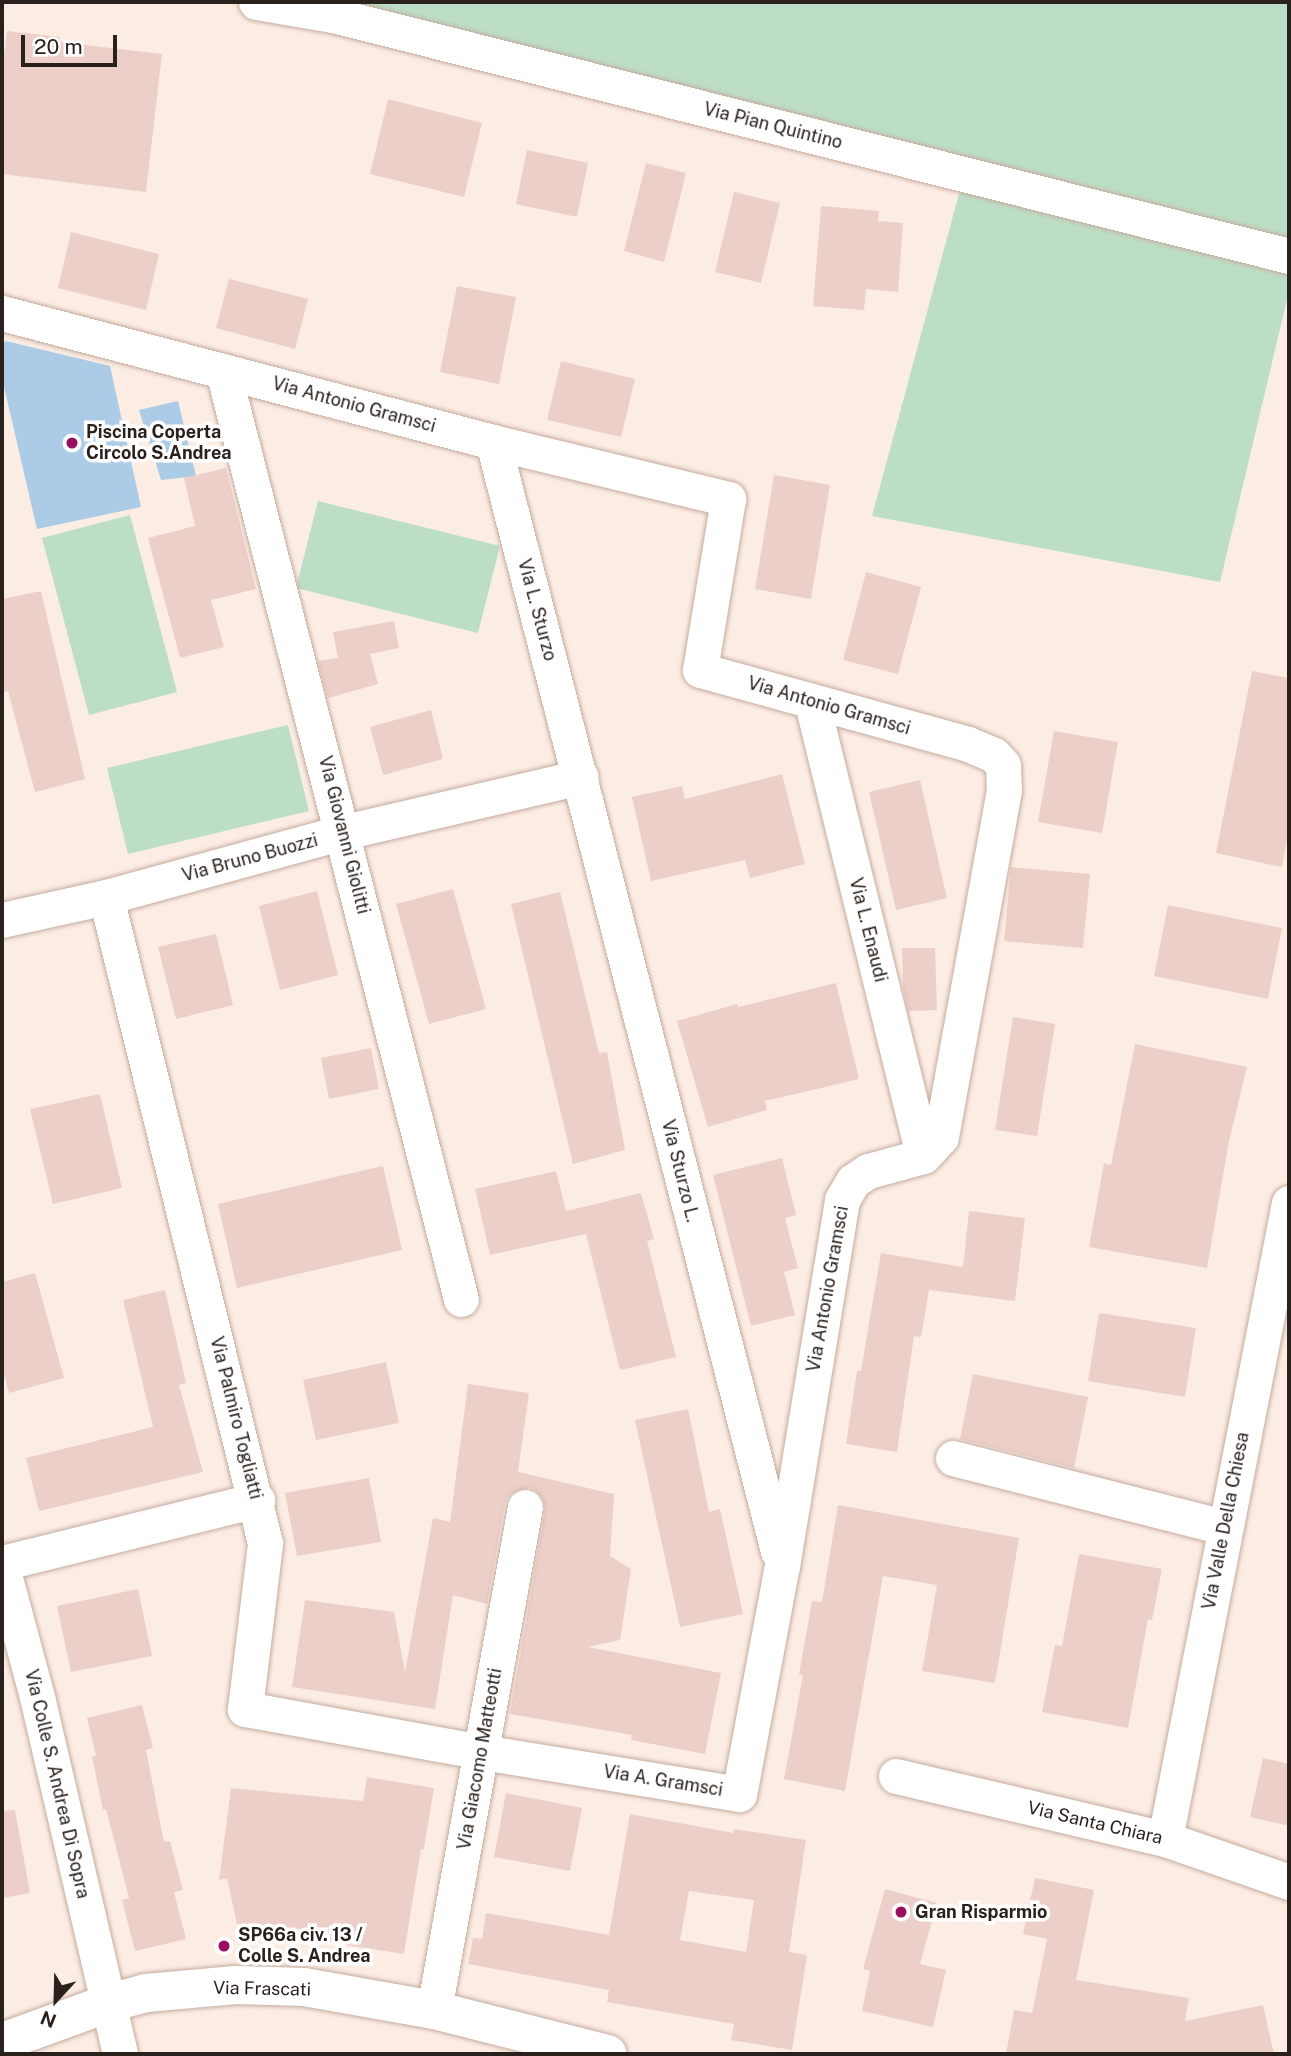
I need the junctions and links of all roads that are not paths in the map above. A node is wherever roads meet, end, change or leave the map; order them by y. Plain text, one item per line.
1 (256, 2) edge
2 (299, 4) edge
3 (1289, 256) edge
4 (2, 313) edge
5 (223, 371) junction
6 (493, 442) junction
7 (812, 703) junction
8 (580, 778) junction
9 (344, 832) junction
10 (106, 897) junction
11 (2, 920) edge
12 (923, 1156) junction
13 (1289, 1203) edge
14 (461, 1299) dead end
15 (953, 1458) dead end
16 (257, 1500) junction
17 (525, 1507) dead end
18 (1224, 1527) junction
19 (2, 1565) edge
20 (782, 1565) junction
21 (482, 1752) junction
22 (896, 1776) dead end
23 (1165, 1839) junction
24 (1289, 1882) edge
25 (108, 2003) junction
26 (434, 2010) junction
27 (2, 2042) edge
28 (120, 2054) edge
29 (608, 2054) edge

1 - 2 street, Via Pian Quintino
2 - 3 street, Via Pian Quintino
4 - 5 street, Via Antonio Gramsci
5 - 6 street, Via Antonio Gramsci
5 - 9 street, Via Giovanni Giolitti
6 - 7 street, Via Antonio Gramsci
6 - 8 street, Via L. Sturzo
7 - 12 street, Via L. Enaudi
7 - 12 street, Via Antonio Gramsci
8 - 9 street, Via Bruno Buozzi
8 - 20 street, Via Sturzo L.
9 - 10 street, Via Bruno Buozzi
9 - 14 street, Via Giovanni Giolitti
10 - 11 street, Via Bruno Buozzi
10 - 16 street, Via Palmiro Togliatti
12 - 20 street, Via Antonio Gramsci
13 - 18 street, Via Valle Della Chiesa
15 - 18 street
16 - 19 street
16 - 21 street, Via Palmiro Togliatti
17 - 21 street, Via Giacomo Matteotti
18 - 23 street, Via Valle Della Chiesa
19 - 25 street, Via Colle S. Andrea Di Sopra
20 - 21 street, Via A. Gramsci
21 - 26 street, Via Giacomo Matteotti
22 - 23 street, Via Santa Chiara
23 - 24 street, Via Santa Chiara
25 - 26 street, Via Frascati
25 - 27 street, Via Frascati
25 - 28 street, Via Colle S. Andrea Di Sopra
26 - 29 street, Via Frascati

